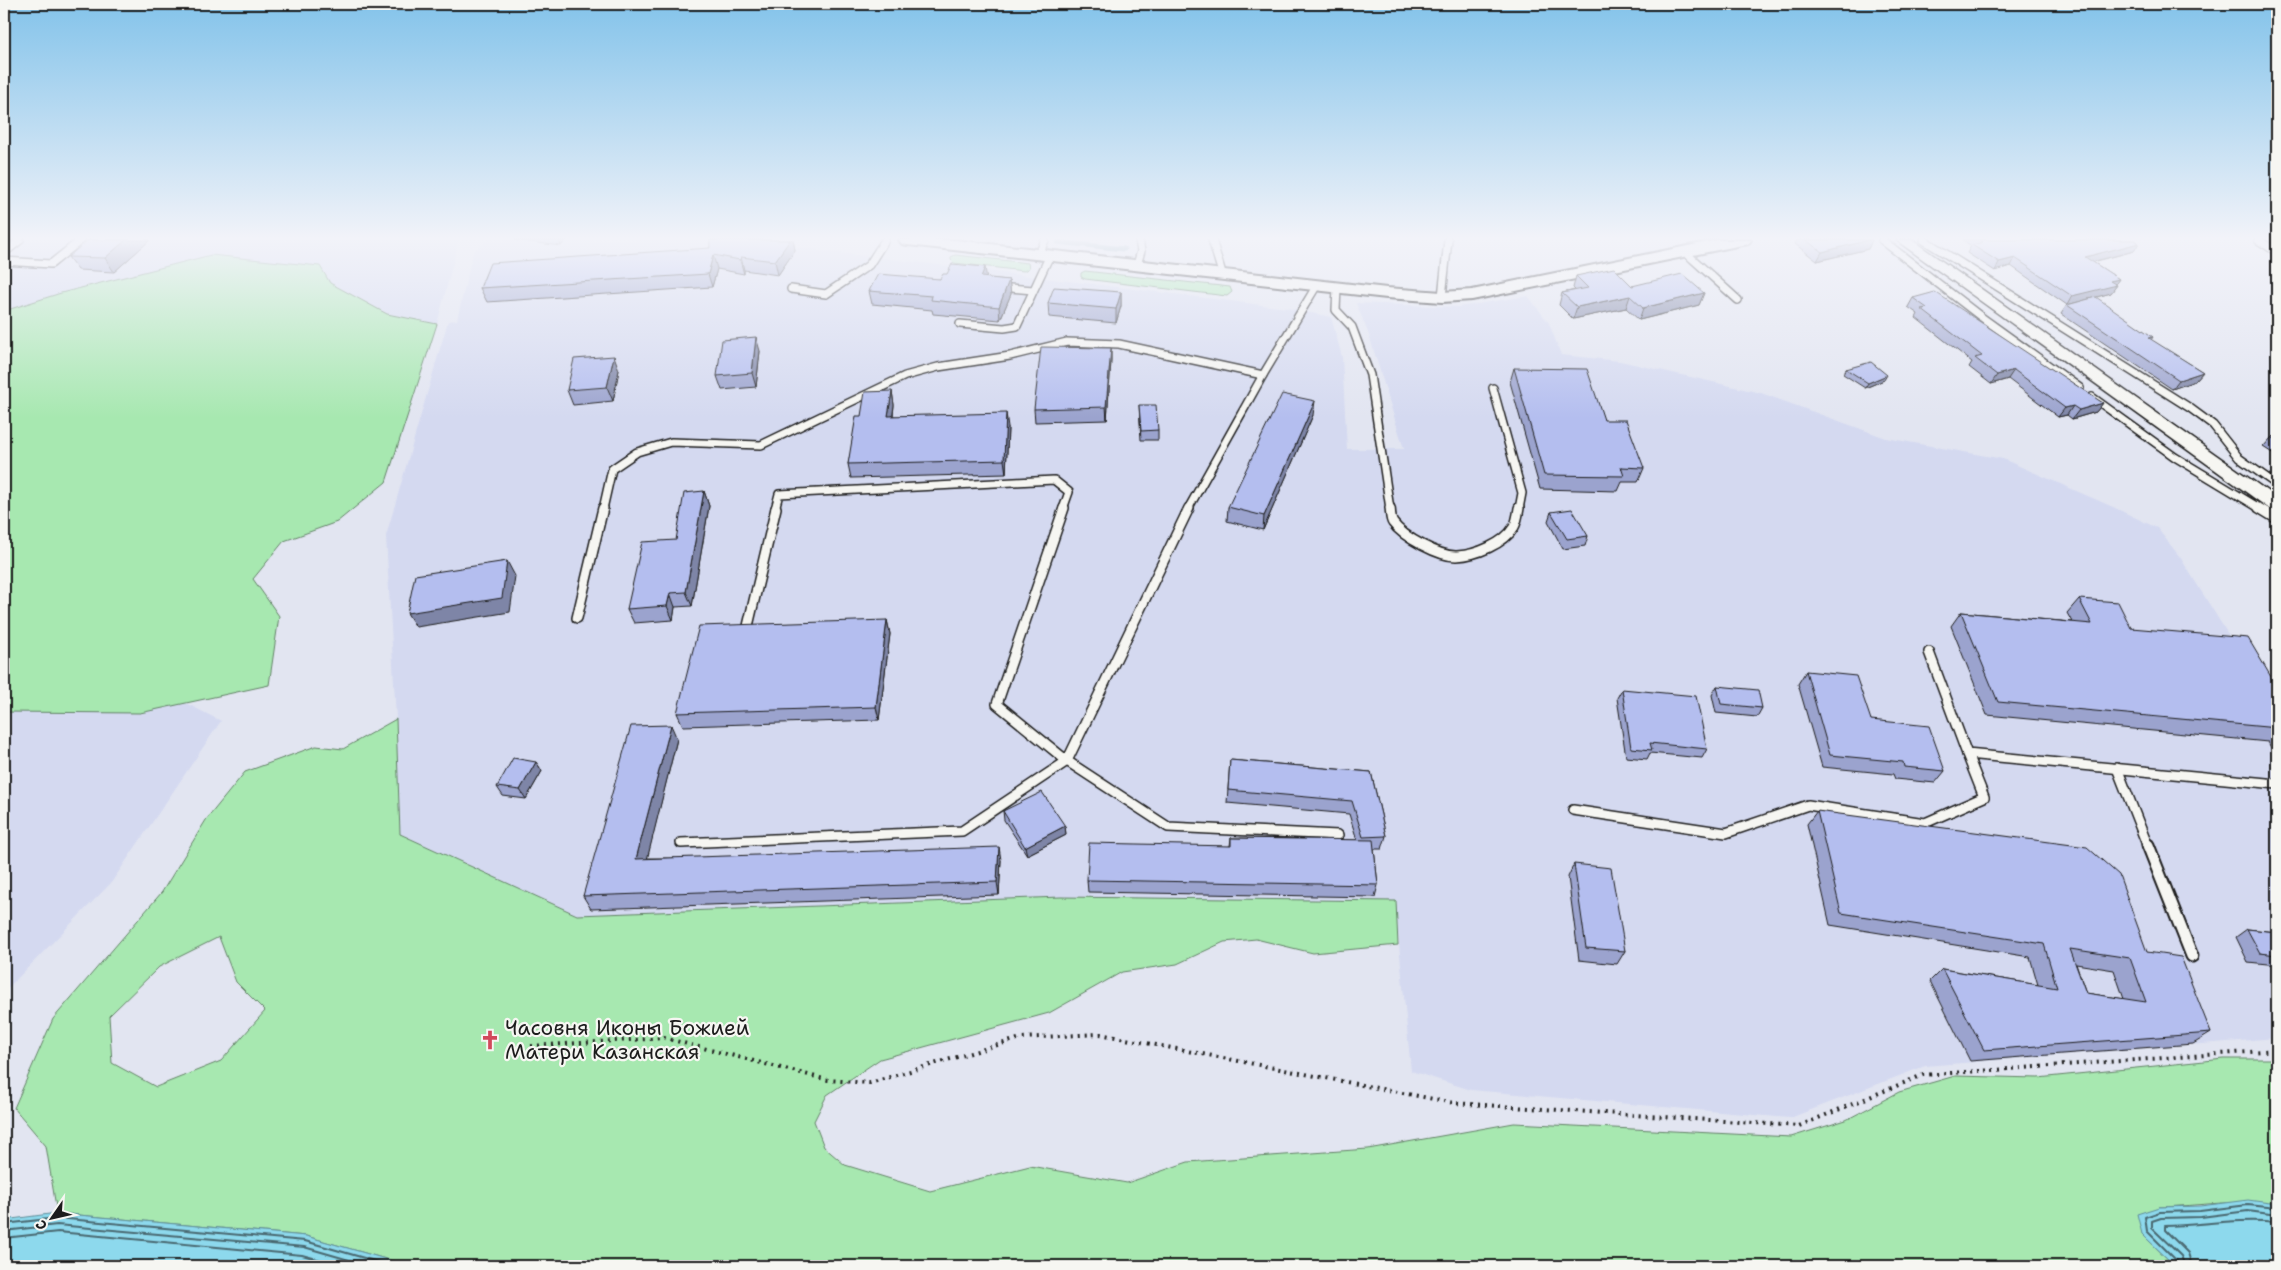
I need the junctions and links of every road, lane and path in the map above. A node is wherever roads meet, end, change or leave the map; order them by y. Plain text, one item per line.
1 (1029, 299) edge
2 (1309, 299) edge
3 (1336, 299) edge
4 (1958, 299) edge
5 (1986, 299) edge
6 (2018, 299) edge
7 (960, 324) dead end
8 (1263, 375) junction
9 (1493, 388) dead end
10 (2277, 485) edge
11 (2277, 506) edge
12 (2277, 519) edge
13 (577, 618) dead end
14 (748, 626) edge
15 (1929, 652) dead end
16 (1968, 754) junction
17 (1067, 761) junction
18 (2117, 768) junction
19 (2277, 784) edge
20 (1573, 810) dead end
21 (1338, 835) dead end
22 (681, 843) dead end
23 (2192, 956) dead end
24 (531, 1046) dead end
25 (2277, 1050) edge

1 - 7 lane
2 - 8 lane
3 - 9 lane
4 - 12 lane
5 - 11 street
6 - 10 lane
8 - 13 lane
8 - 17 lane
14 - 17 lane
15 - 16 lane
16 - 18 lane
16 - 20 lane
17 - 21 lane
17 - 22 lane
18 - 19 lane
18 - 23 lane
24 - 25 path

